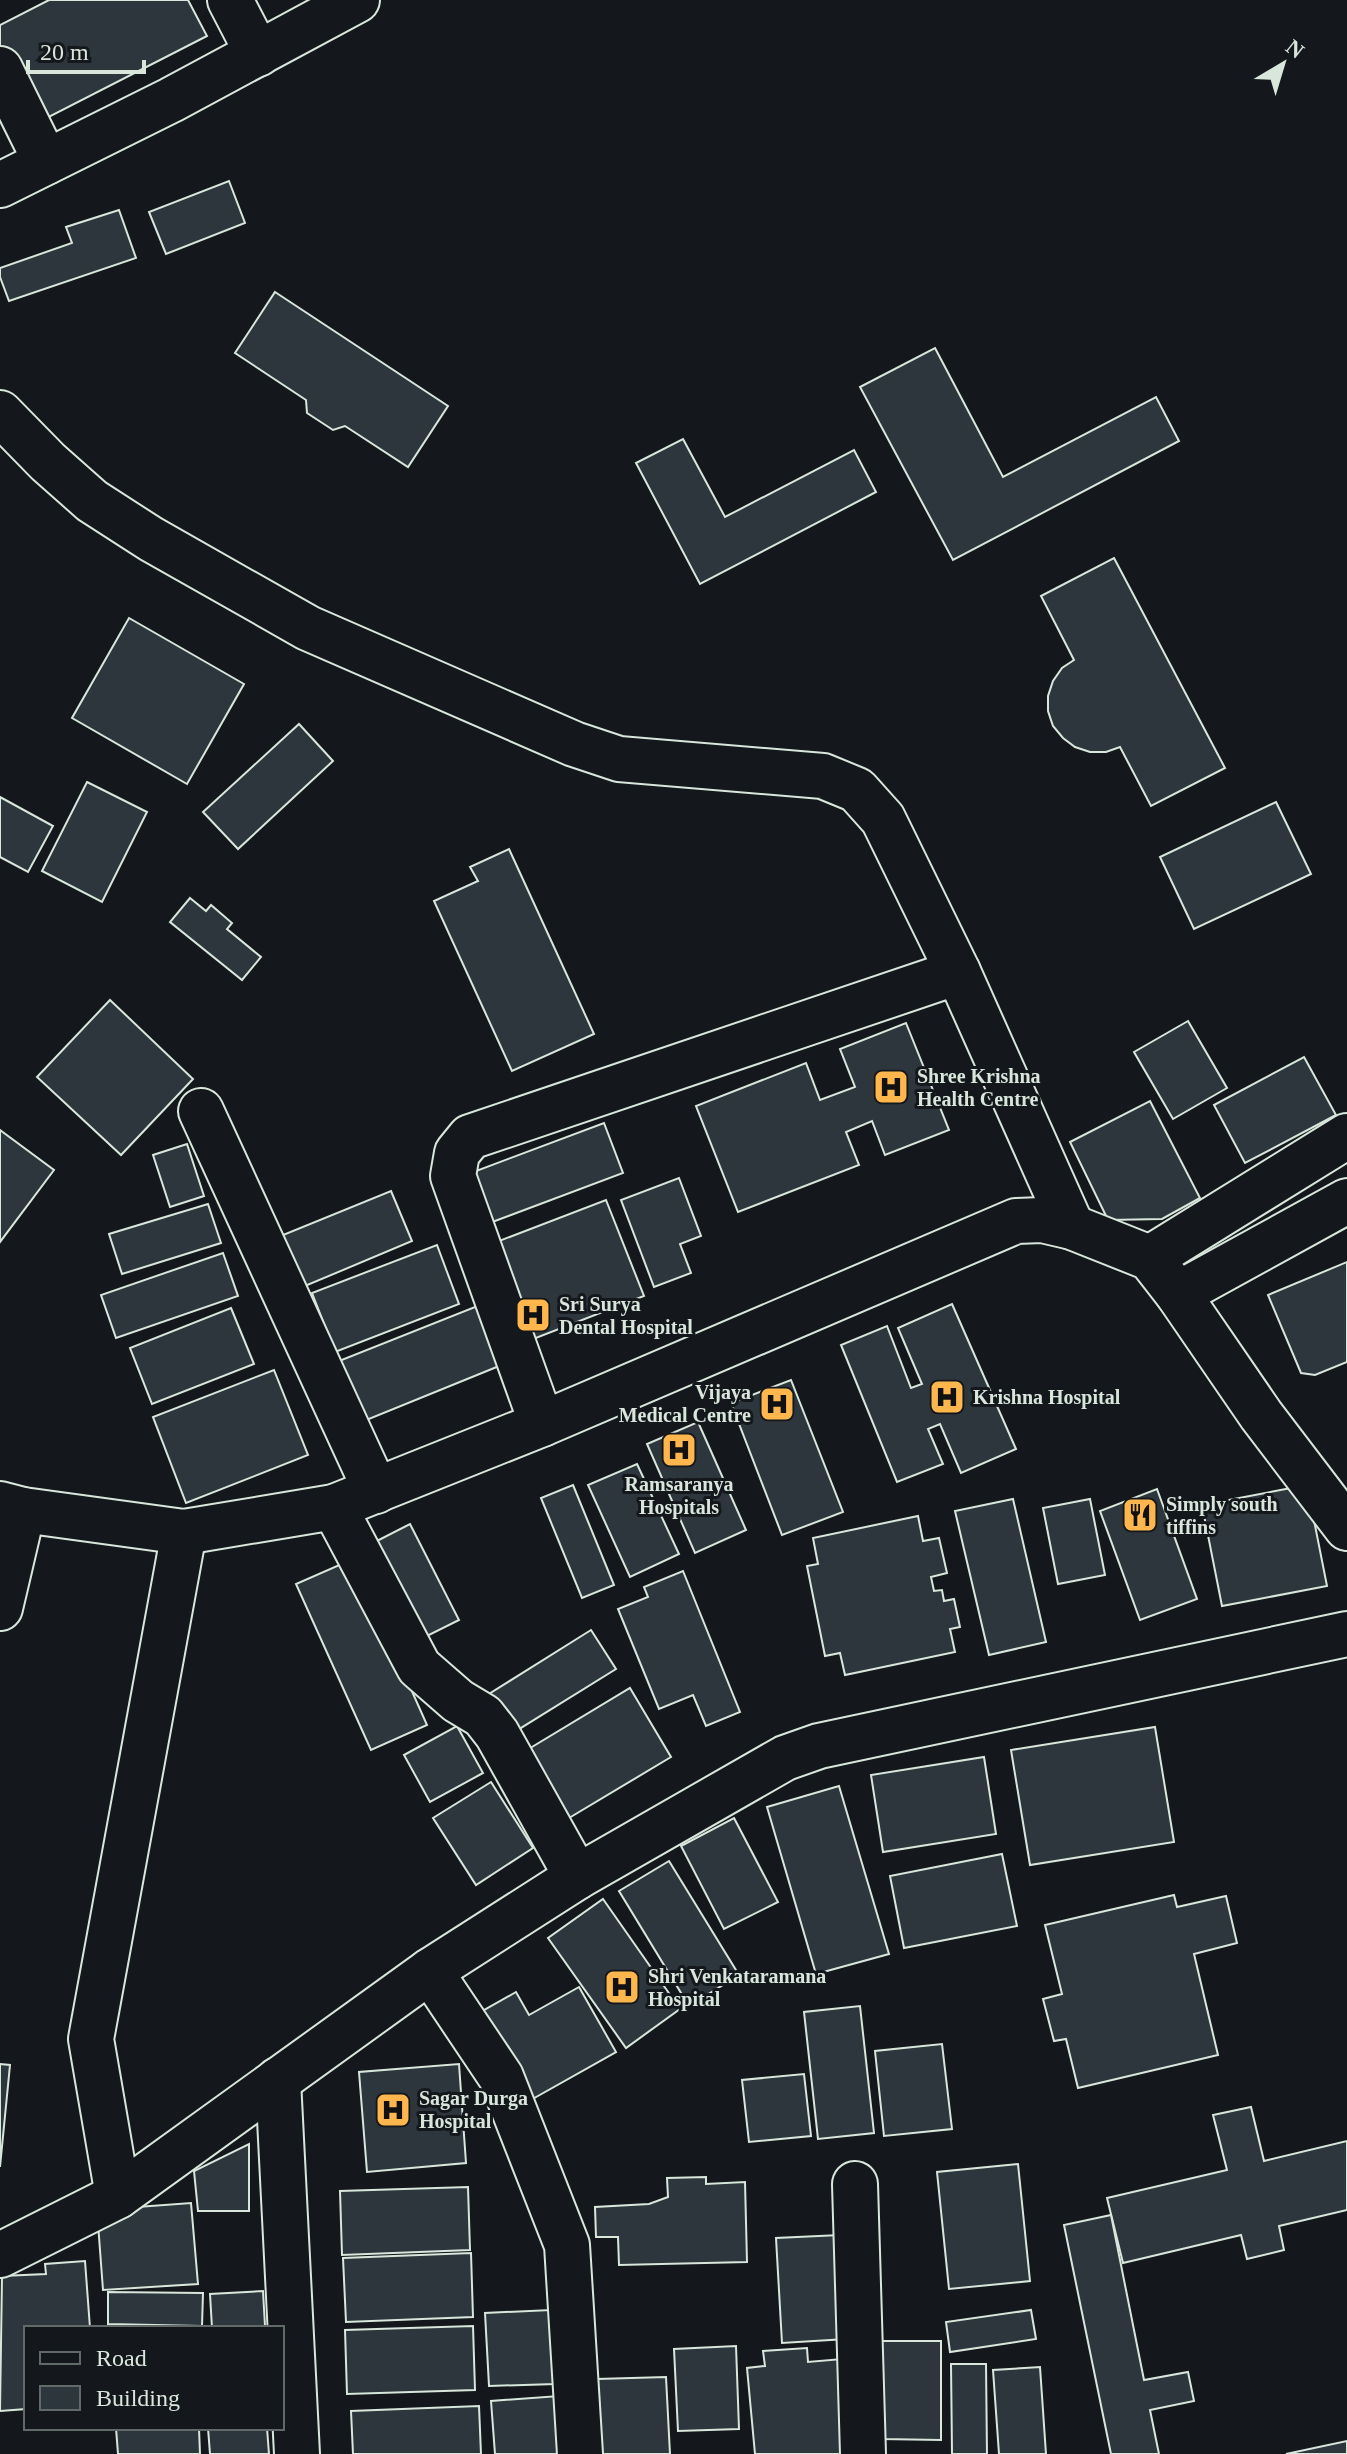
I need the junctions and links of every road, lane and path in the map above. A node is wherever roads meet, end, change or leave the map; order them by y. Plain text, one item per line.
1 (230, 0) edge
2 (357, 0) edge
3 (258, 54) junction
4 (0, 69) edge
5 (46, 162) junction
6 (0, 185) edge
7 (0, 413) edge
8 (958, 972) junction
9 (201, 1111) dead end
10 (1347, 1136) edge
11 (1347, 1201) edge
12 (1072, 1227) junction
13 (1150, 1258) junction
14 (1178, 1294) junction
15 (542, 1424) junction
16 (376, 1491) junction
17 (11, 1507) edge
18 (334, 1507) junction
19 (1347, 1528) edge
20 (184, 1532) junction
21 (0, 1608) edge
22 (1347, 1634) edge
23 (577, 1877) junction
24 (430, 1971) junction
25 (278, 2080) junction
26 (855, 2184) dead end
27 (118, 2196) junction
28 (0, 2255) edge
29 (297, 2454) edge
30 (580, 2454) edge
31 (863, 2454) edge

1 - 3 street
2 - 3 street
3 - 5 street
4 - 5 street
5 - 6 street
7 - 8 street
8 - 12 street
8 - 15 street
9 - 16 street
10 - 13 street
11 - 14 street
12 - 13 street
12 - 15 street
13 - 14 street
14 - 19 street
15 - 16 street
16 - 18 street
17 - 20 street
17 - 21 street
18 - 20 street
18 - 23 street
20 - 27 street
22 - 23 street
23 - 24 street
24 - 25 street
24 - 30 street
25 - 27 street
25 - 29 street
26 - 31 street
27 - 28 street

